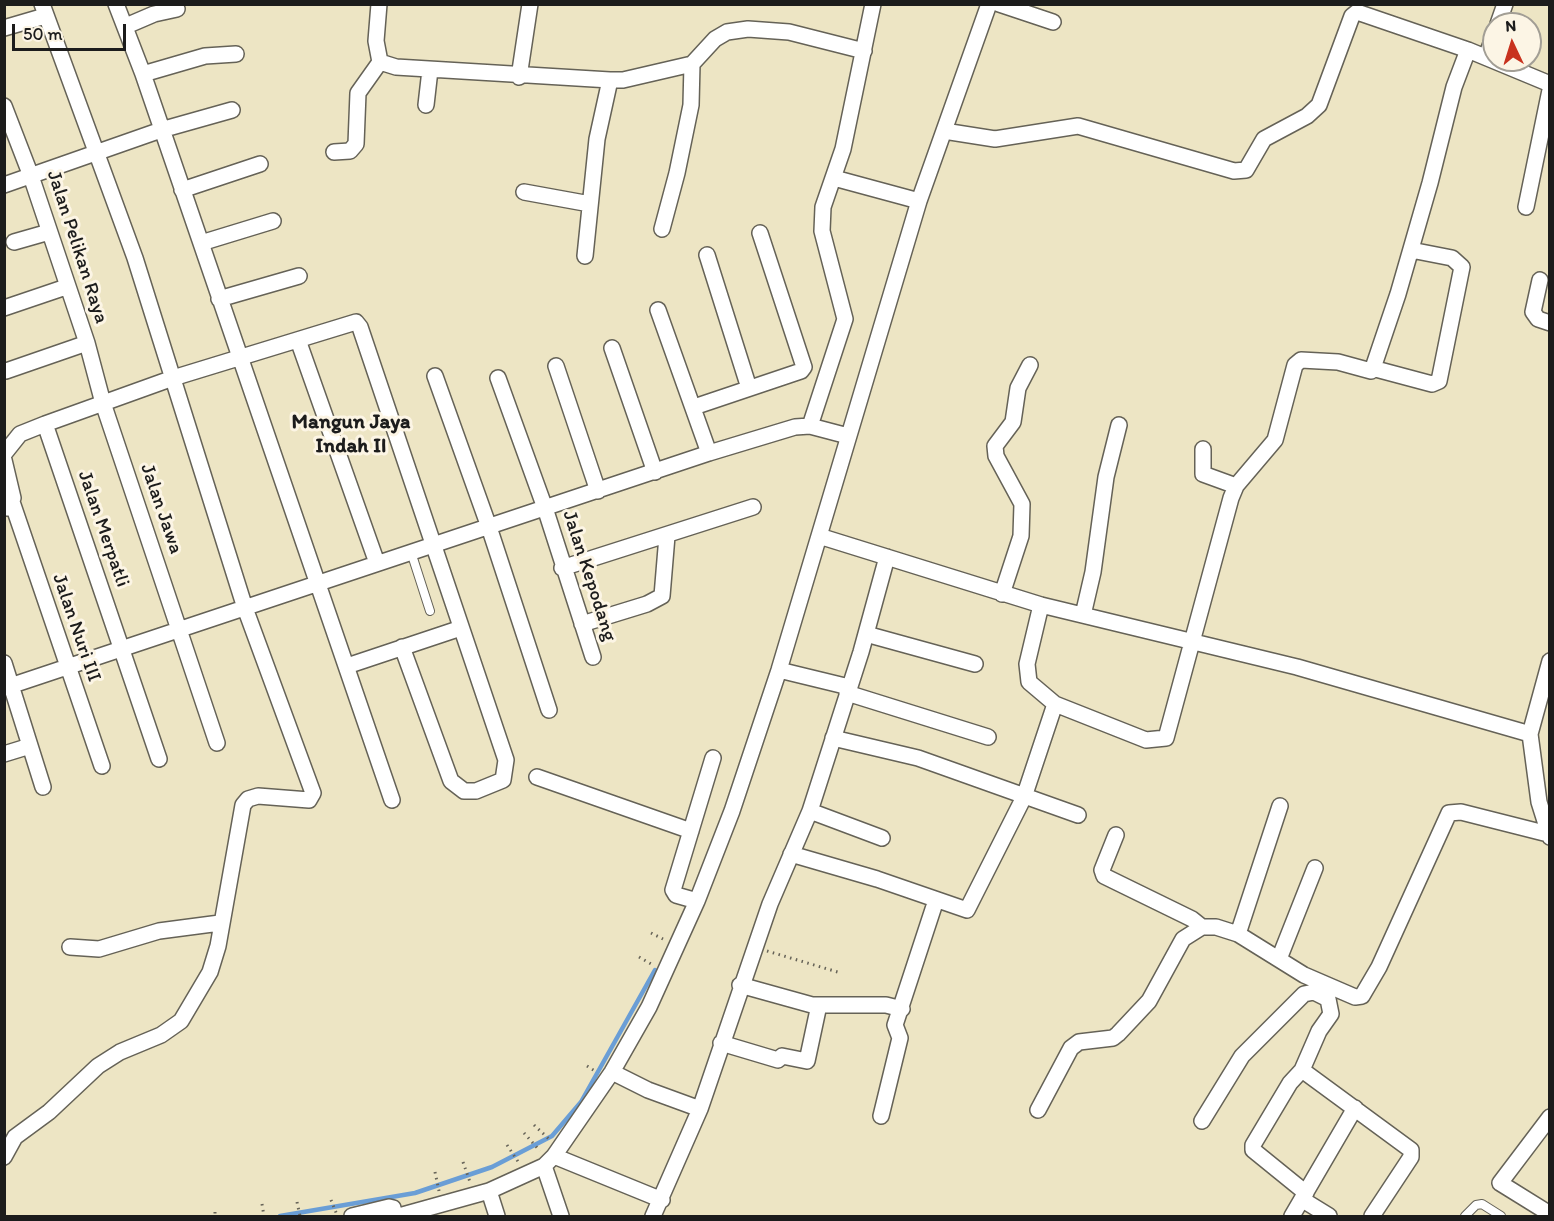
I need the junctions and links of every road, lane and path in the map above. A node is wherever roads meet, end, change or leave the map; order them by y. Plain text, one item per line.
1 (116, 4) edge
2 (379, 4) edge
3 (531, 4) edge
4 (873, 4) edge
5 (990, 4) edge
6 (999, 4) edge
7 (177, 9) dead end
8 (43, 10) edge
9 (1053, 22) dead end
10 (126, 26) junction
11 (4, 28) edge
12 (1468, 50) junction
13 (864, 51) junction
14 (236, 54) dead end
15 (1482, 55) edge
16 (380, 62) junction
17 (692, 64) junction
18 (430, 70) junction
19 (1522, 72) edge
20 (143, 74) junction
21 (519, 77) junction
22 (610, 80) junction
23 (1550, 84) edge
24 (1550, 90) edge
25 (426, 105) dead end
26 (4, 106) edge
27 (231, 110) dead end
28 (161, 130) junction
29 (944, 131) junction
30 (98, 153) junction
31 (334, 153) dead end
32 (260, 164) dead end
33 (31, 176) junction
34 (834, 178) junction
35 (4, 185) edge
36 (182, 190) junction
37 (524, 192) dead end
38 (919, 201) junction
39 (590, 204) junction
40 (1526, 207) dead end
41 (273, 221) dead end
42 (662, 229) dead end
43 (49, 232) junction
44 (760, 232) dead end
45 (14, 243) dead end
46 (201, 243) junction
47 (1411, 250) junction
48 (707, 255) dead end
49 (585, 256) dead end
50 (299, 276) dead end
51 (1540, 280) dead end
52 (66, 287) junction
53 (219, 299) junction
54 (4, 308) edge
55 (658, 310) dead end
56 (1550, 322) edge
57 (298, 340) junction
58 (87, 343) junction
59 (612, 348) dead end
60 (238, 357) junction
61 (1030, 365) dead end
62 (556, 366) dead end
63 (1372, 368) junction
64 (6, 371) dead end
65 (435, 376) dead end
66 (173, 378) junction
67 (498, 378) dead end
68 (749, 388) junction
69 (103, 403) junction
70 (694, 407) junction
71 (45, 424) junction
72 (1119, 425) dead end
73 (810, 426) junction
74 (848, 435) junction
75 (1203, 449) dead end
76 (709, 453) junction
77 (4, 454) edge
78 (4, 460) edge
79 (655, 472) junction
80 (1236, 486) junction
81 (598, 491) junction
82 (8, 507) edge
83 (753, 507) dead end
84 (545, 508) junction
85 (489, 527) junction
86 (667, 536) junction
87 (819, 536) junction
88 (432, 545) junction
89 (411, 552) junction
90 (887, 557) junction
91 (377, 563) junction
92 (562, 568) junction
93 (319, 583) junction
94 (1002, 594) junction
95 (1041, 605) junction
96 (245, 608) junction
97 (430, 610) dead end
98 (1083, 615) junction
99 (582, 624) junction
100 (461, 628) junction
101 (179, 630) junction
102 (866, 634) junction
103 (1192, 640) junction
104 (402, 647) junction
105 (122, 648) junction
106 (593, 657) dead end
107 (1550, 661) edge
108 (4, 663) edge
109 (975, 664) dead end
110 (347, 666) junction
111 (67, 667) junction
112 (779, 669) junction
113 (8, 687) edge
114 (848, 690) junction
115 (1055, 704) junction
116 (549, 710) dead end
117 (1530, 734) junction
118 (988, 737) dead end
119 (833, 738) junction
120 (218, 743) dead end
121 (30, 746) junction
122 (4, 754) edge
123 (713, 758) dead end
124 (159, 759) dead end
125 (102, 766) dead end
126 (537, 777) dead end
127 (43, 787) dead end
128 (1024, 797) junction
129 (392, 800) dead end
130 (1544, 801) edge
131 (1280, 806) dead end
132 (810, 811) junction
133 (1078, 815) dead end
134 (691, 831) junction
135 (1116, 835) dead end
136 (1549, 835) edge
137 (882, 838) dead end
138 (791, 854) junction
139 (1315, 868) dead end
140 (936, 900) junction
141 (697, 902) junction
142 (220, 923) junction
143 (1202, 927) junction
144 (653, 933) dead end
145 (1238, 934) junction
146 (664, 939) dead end
147 (69, 947) dead end
148 (754, 947) junction
149 (640, 957) dead end
150 (1280, 959) junction
151 (653, 964) dead end
152 (841, 973) dead end
153 (740, 985) junction
154 (819, 1005) junction
155 (902, 1008) junction
156 (721, 1044) junction
157 (1302, 1070) junction
158 (612, 1072) junction
159 (700, 1108) junction
160 (1355, 1108) junction
161 (1038, 1110) dead end
162 (881, 1116) dead end
163 (1550, 1117) edge
164 (1202, 1121) dead end
165 (535, 1126) dead end
166 (524, 1134) dead end
167 (507, 1145) dead end
168 (539, 1150) dead end
169 (550, 1155) junction
170 (4, 1157) edge
171 (517, 1161) dead end
172 (464, 1165) dead end
173 (435, 1172) dead end
174 (469, 1180) dead end
175 (439, 1191) dead end
176 (489, 1191) junction
177 (1304, 1196) junction
178 (331, 1200) dead end
179 (662, 1200) junction
180 (298, 1204) dead end
181 (262, 1206) dead end
182 (436, 1212) edge
183 (1550, 1214) edge
184 (345, 1215) edge
185 (264, 1216) edge
186 (300, 1216) edge
187 (394, 1216) edge
188 (399, 1216) edge
189 (497, 1216) edge
190 (561, 1216) edge
191 (653, 1216) edge
192 (1292, 1216) edge
193 (1329, 1216) edge
194 (1372, 1216) edge
195 (1466, 1216) edge
196 (1501, 1216) edge

1 - 10 street
2 - 16 street
3 - 21 street
4 - 13 street
5 - 29 street
6 - 9 street
7 - 10 street
8 - 11 street
8 - 30 street
10 - 20 street
12 - 15 street
12 - 29 street
12 - 47 street
13 - 17 street
13 - 34 street
14 - 20 street
16 - 18 street
16 - 31 street
17 - 22 street
17 - 42 street
18 - 21 street
18 - 25 street
19 - 23 street
20 - 28 street
21 - 22 street
22 - 39 street
24 - 40 street
26 - 33 street, Jalan Pelikan Raya
27 - 28 street
28 - 30 street
28 - 36 street
29 - 38 street
30 - 33 street
30 - 66 street
32 - 36 street
33 - 35 street
33 - 43 street, Jalan Pelikan Raya
34 - 38 street
34 - 73 street
36 - 46 street
37 - 39 street
38 - 74 street
39 - 49 street
41 - 46 street
43 - 45 street
43 - 52 street, Jalan Pelikan Raya
44 - 68 street
46 - 53 street
47 - 63 street
47 - 63 street
48 - 68 street
50 - 53 street
51 - 56 street
52 - 54 street
52 - 58 street, Jalan Pelikan Raya
53 - 60 street
55 - 70 street
57 - 60 street
57 - 88 street
57 - 91 street
58 - 64 street
58 - 69 street, Jalan Pelikan Raya
59 - 79 street
60 - 66 street
60 - 93 street
61 - 94 street
62 - 81 street
63 - 80 street
65 - 85 street
66 - 69 street
66 - 96 street
67 - 84 street, Jalan Kepodang
68 - 70 street
69 - 71 street
69 - 101 street, Jalan Jawa
70 - 76 street
71 - 77 street
71 - 105 street, Jalan Merpatli
72 - 98 street
73 - 74 street
73 - 76 street
74 - 87 street
75 - 80 street
76 - 79 street
78 - 82 street, Jalan Nuri III
79 - 81 street
80 - 103 street
81 - 84 street
82 - 111 street, Jalan Nuri III
83 - 86 street
84 - 85 street
84 - 92 street, Jalan Kepodang
85 - 88 street
85 - 116 street
86 - 92 street
86 - 99 street
87 - 90 street
87 - 112 street
88 - 89 street
88 - 100 street
89 - 91 street
89 - 97 lane
90 - 94 street
90 - 102 street
91 - 93 street
92 - 99 street, Jalan Kepodang
93 - 96 street
93 - 110 street
94 - 95 street
95 - 98 street
95 - 115 street
96 - 101 street
96 - 142 street
98 - 103 street
99 - 106 street, Jalan Kepodang
100 - 104 street
100 - 104 street
101 - 105 street
101 - 120 street, Jalan Jawa
102 - 109 street
102 - 114 street
103 - 115 street
103 - 117 street
104 - 110 street
105 - 111 street
105 - 124 street, Jalan Merpatli
107 - 117 street
108 - 113 street
110 - 129 street
111 - 113 street
111 - 125 street, Jalan Nuri III
112 - 114 street
112 - 141 street
113 - 121 street
114 - 118 street
114 - 119 street
115 - 128 street
117 - 130 street
119 - 128 street
119 - 132 street
121 - 122 street
121 - 127 street
123 - 134 street
126 - 134 street
128 - 133 street
128 - 140 street
130 - 136 street
131 - 145 street
132 - 137 street
132 - 138 street
134 - 141 street
135 - 143 street
136 - 150 street
138 - 140 street
138 - 148 street
139 - 150 street
140 - 155 street
141 - 158 street
142 - 147 street
142 - 170 street
143 - 145 street
143 - 161 street
144 - 146 path
145 - 150 street
148 - 152 path
148 - 153 street
149 - 151 path
153 - 154 street
153 - 156 street
154 - 155 street
154 - 156 street
155 - 162 street
156 - 159 street
157 - 160 street
157 - 164 street
157 - 177 street
158 - 159 street
158 - 169 street
159 - 179 street
160 - 177 street
160 - 194 street
163 - 183 street
165 - 169 path
166 - 168 path
167 - 171 path
169 - 176 street
169 - 179 street
169 - 190 street
172 - 174 path
173 - 175 path
176 - 182 street
176 - 189 street
177 - 192 street
177 - 193 street
178 - 184 path
179 - 191 street
180 - 186 path
181 - 185 path
182 - 188 street
184 - 187 street
195 - 196 lane

